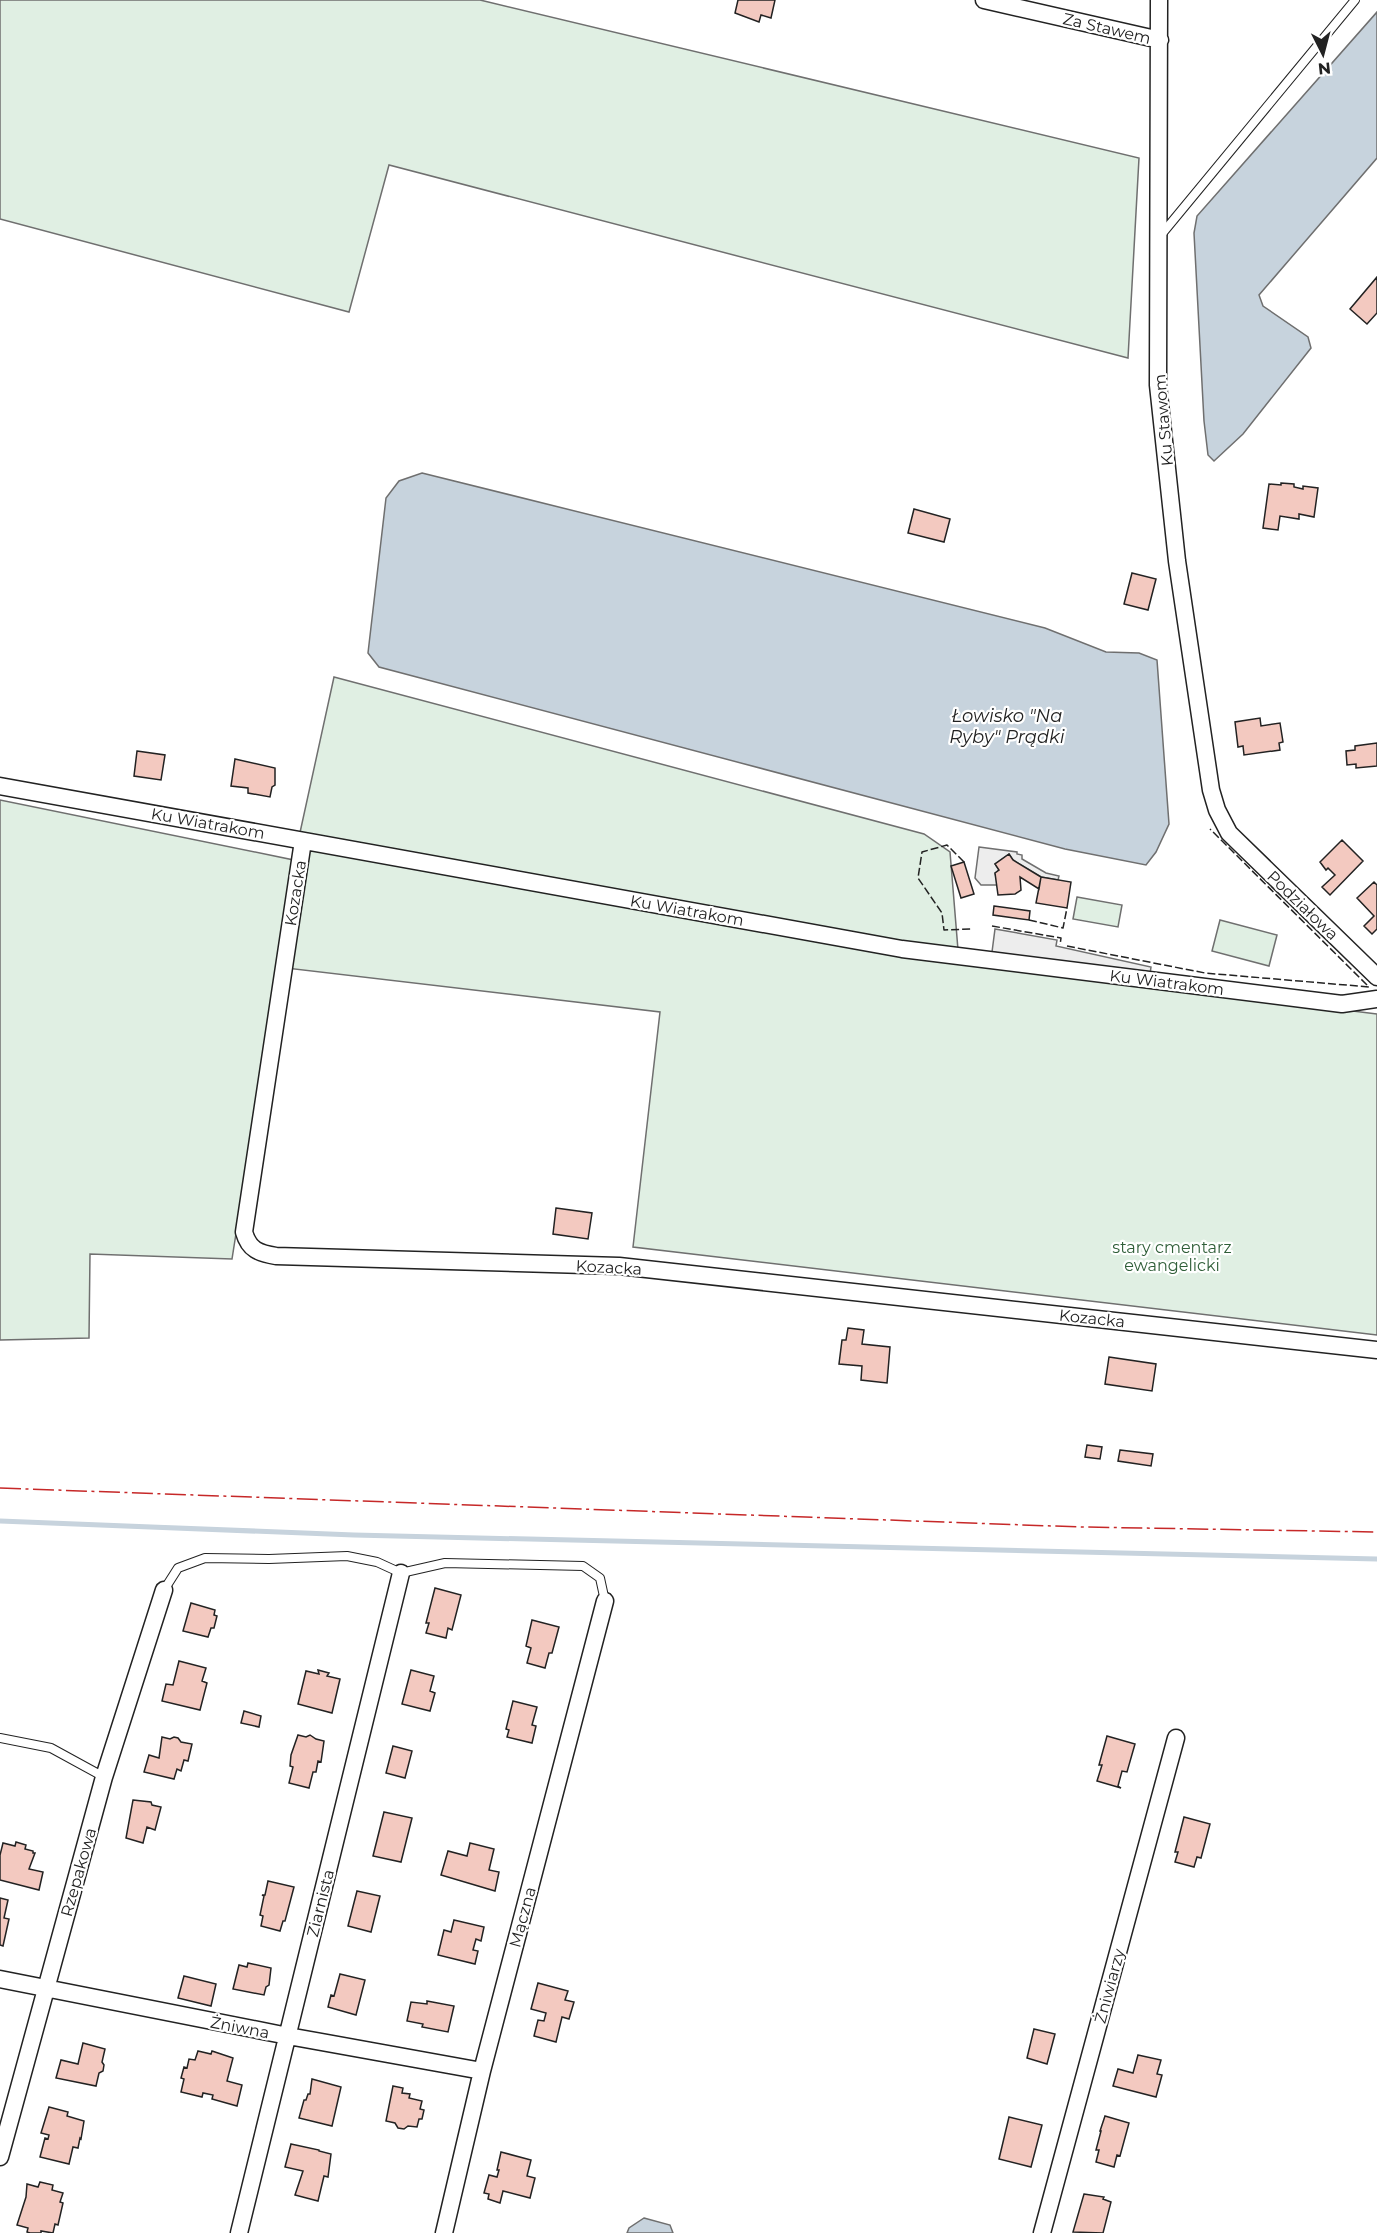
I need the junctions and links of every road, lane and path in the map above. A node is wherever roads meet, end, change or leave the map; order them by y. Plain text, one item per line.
1 (984, 0) edge
2 (1159, 0) edge
3 (1356, 0) edge
4 (1160, 40) junction
5 (1158, 238) junction
6 (0, 786) edge
7 (1229, 833) joint
8 (303, 840) junction
9 (1377, 977) edge
10 (1377, 999) edge
11 (1377, 1350) edge
12 (401, 1573) junction
13 (164, 1590) joint
14 (605, 1601) joint
15 (0, 1738) edge
16 (1176, 1738) dead end
17 (104, 1777) junction
18 (0, 1979) edge
19 (45, 1989) junction
20 (288, 2036) junction
21 (482, 2071) junction
22 (0, 2157) edge
23 (239, 2233) edge
24 (444, 2233) edge
25 (1042, 2233) edge

1 - 4 street, Za Stawem
2 - 4 street, Ku Stawom
3 - 5 lane
4 - 5 street, Ku Stawom
5 - 7 street, Ku Stawom
6 - 8 street, Ku Wiatrakom
7 - 9 street, Podziałowa
8 - 10 street, Ku Wiatrakom
8 - 11 street, Kozacka
12 - 13 lane
12 - 14 lane
12 - 20 street, Ziarnista
13 - 17 street, Rzepakowa
14 - 21 street, Mączna
15 - 17 lane
16 - 25 street, Żniwiarzy
17 - 19 street, Rzepakowa
18 - 19 street, Żniwna
19 - 20 street, Żniwna
19 - 22 street, Rzepakowa
20 - 21 street, Żniwna
20 - 23 street, Ziarnista
21 - 24 street, Mączna

